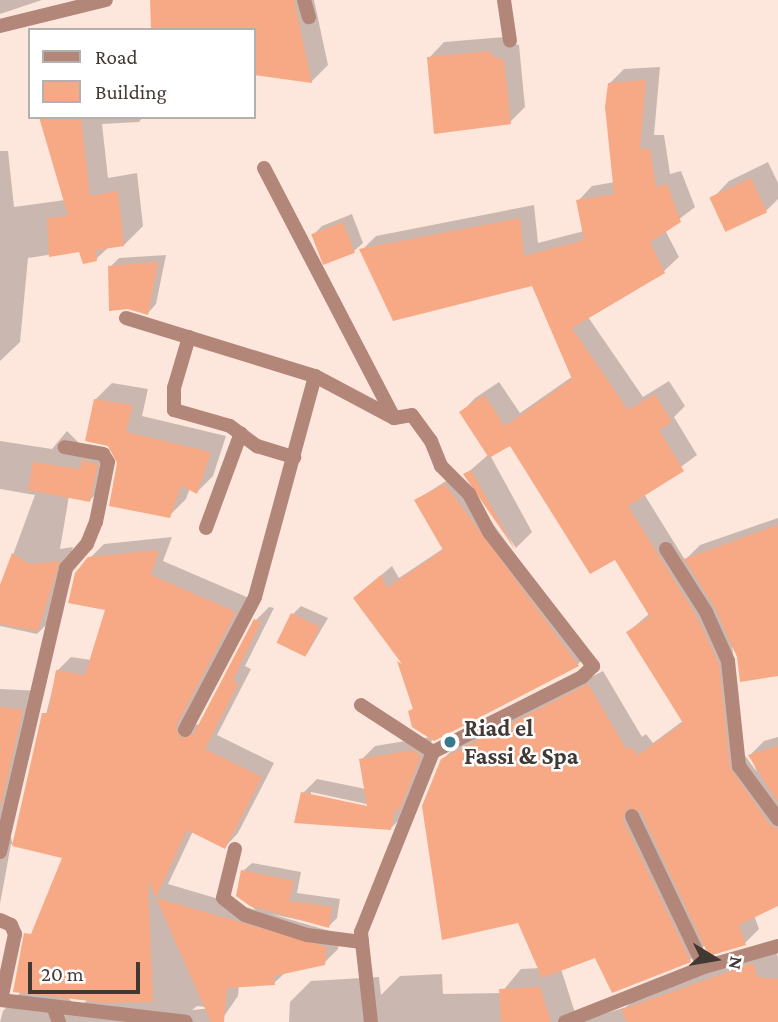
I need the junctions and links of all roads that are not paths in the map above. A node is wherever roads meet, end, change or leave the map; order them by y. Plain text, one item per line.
1 (106, 0) edge
2 (304, 0) edge
3 (504, 0) edge
4 (309, 17) dead end
5 (0, 26) edge
6 (510, 41) dead end
7 (264, 168) dead end
8 (126, 318) dead end
9 (189, 337) junction
10 (315, 376) junction
11 (394, 418) junction
12 (241, 433) junction
13 (65, 447) dead end
14 (294, 457) junction
15 (206, 528) dead end
16 (666, 549) dead end
17 (360, 705) dead end
18 (185, 730) dead end
19 (433, 752) junction
20 (632, 816) dead end
21 (778, 819) edge
22 (235, 849) dead end
23 (0, 852) edge
24 (0, 920) edge
25 (362, 942) junction
26 (778, 946) edge
27 (704, 967) junction
28 (0, 1000) edge
29 (57, 1015) edge
30 (186, 1022) edge
31 (371, 1022) edge
32 (565, 1022) edge

1 - 5 street
2 - 4 street
3 - 6 street
7 - 11 street
8 - 9 street
9 - 10 street
9 - 12 street
10 - 11 street
10 - 14 street
11 - 19 street
12 - 14 street
12 - 15 street
13 - 23 street
14 - 18 street
16 - 21 street
17 - 19 street
19 - 25 street
20 - 27 street
22 - 25 street
24 - 28 street
25 - 31 street
26 - 27 street
27 - 32 street
28 - 29 street
29 - 30 street

